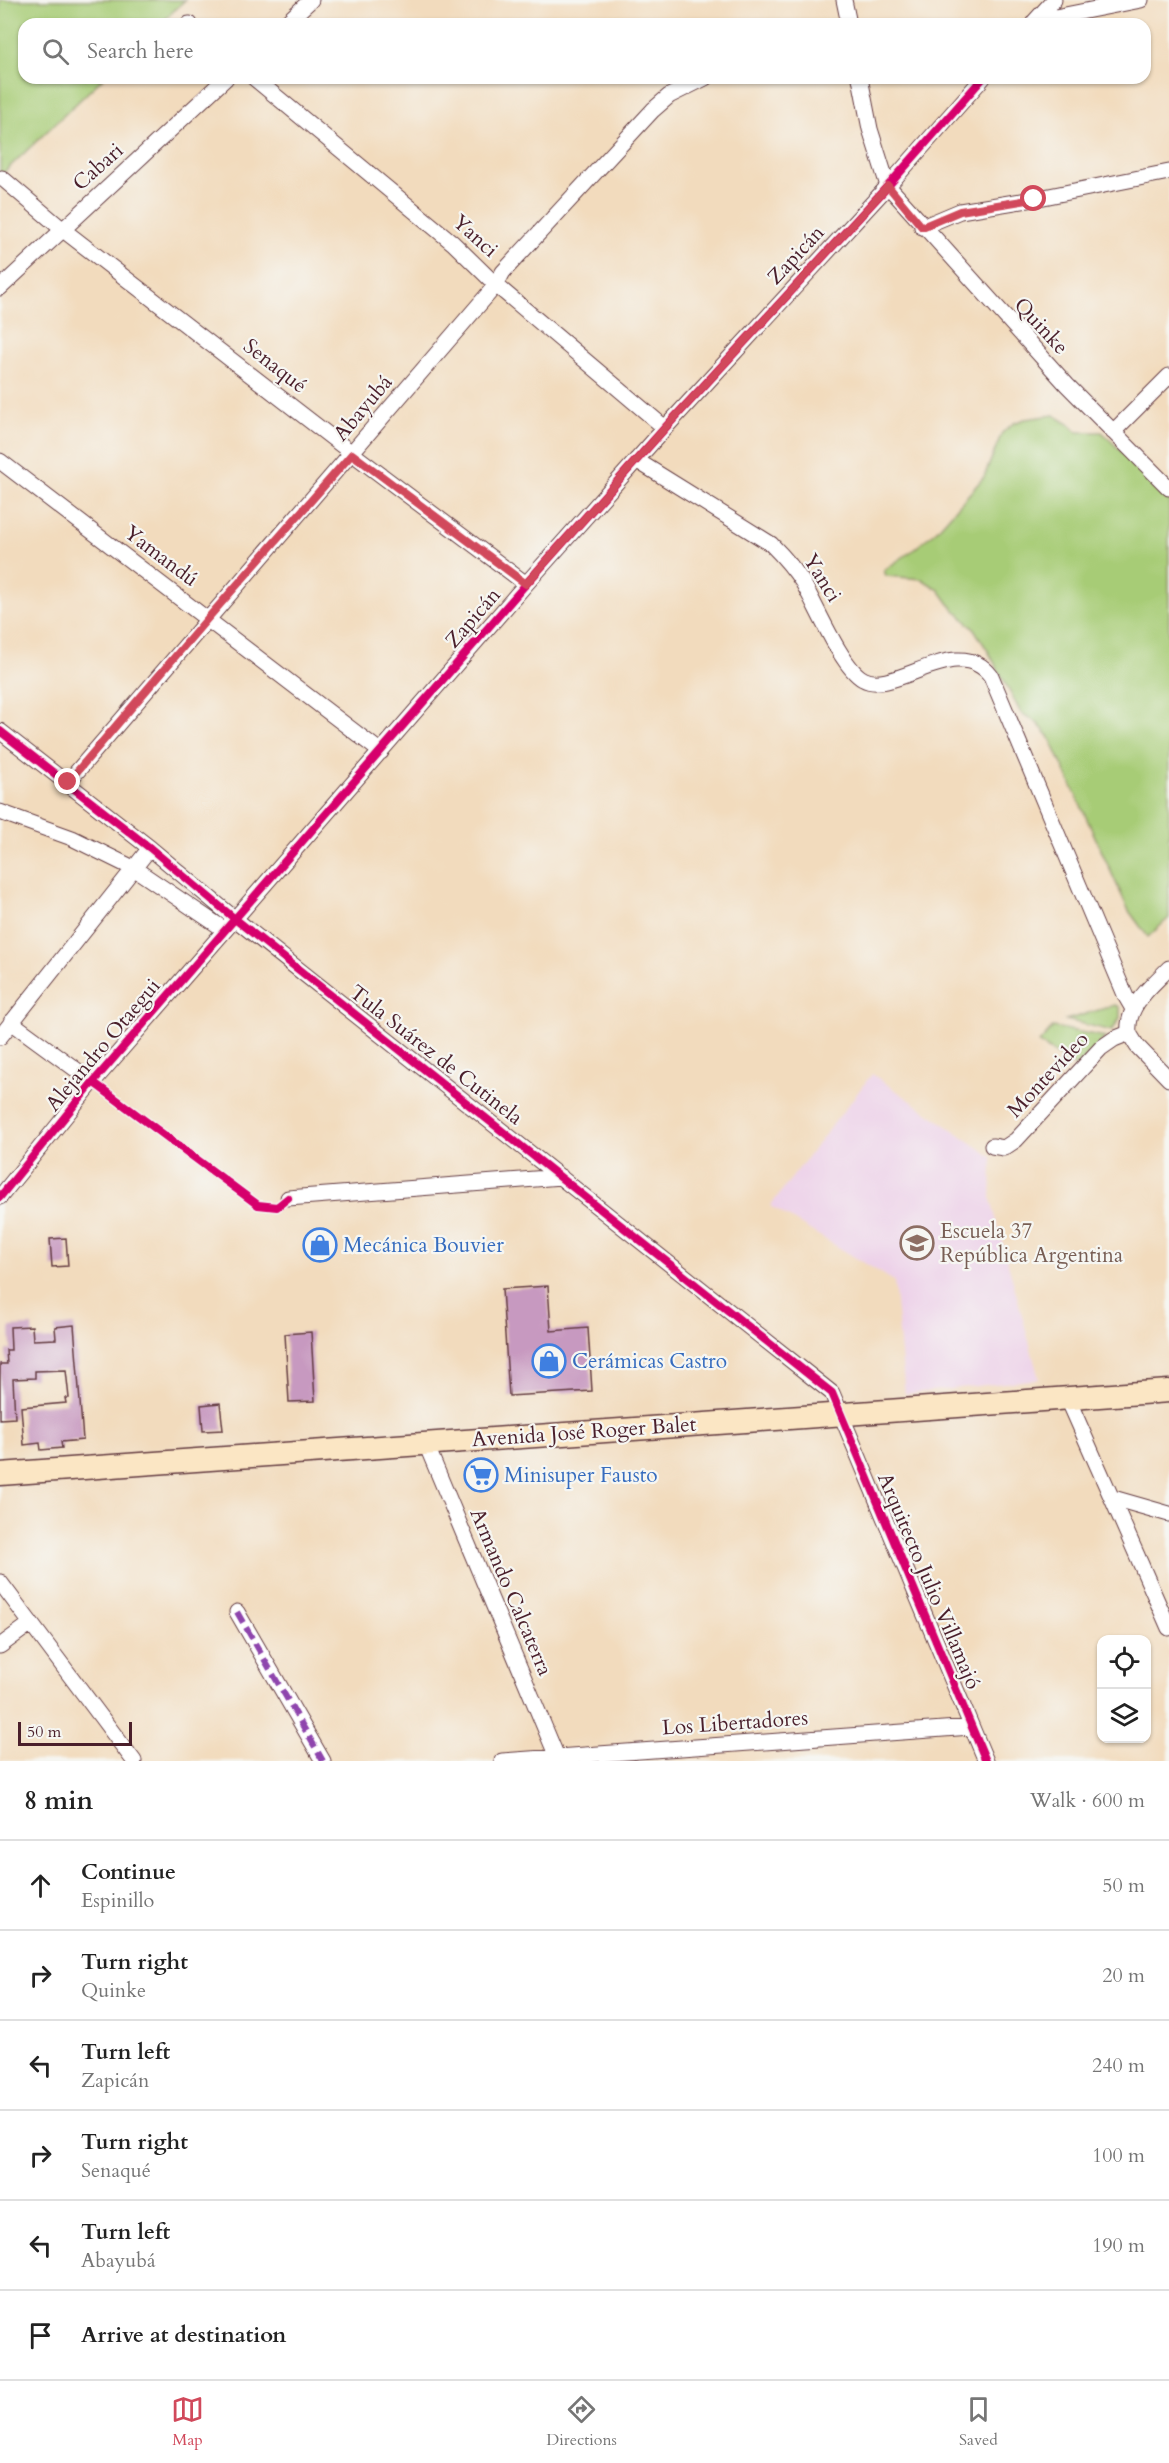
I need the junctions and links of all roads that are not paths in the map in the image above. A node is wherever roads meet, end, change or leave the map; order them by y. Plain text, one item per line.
1 (311, 0) edge
2 (844, 0) edge
3 (1054, 0) edge
4 (1141, 0) edge
5 (292, 18) edge
6 (848, 18) edge
7 (1037, 18) edge
8 (1053, 18) edge
9 (219, 84) edge
10 (261, 84) edge
11 (693, 84) edge
12 (861, 84) edge
13 (977, 84) edge
14 (1169, 172) edge
15 (2, 178) dead end
16 (888, 186) junction
17 (922, 227) junction
18 (62, 228) junction
19 (496, 285) junction
20 (0, 288) edge
21 (1169, 376) edge
22 (665, 428) junction
23 (1113, 432) junction
24 (352, 454) junction
25 (636, 460) junction
26 (0, 461) edge
27 (1169, 488) edge
28 (526, 584) junction
29 (208, 618) junction
30 (0, 731) edge
31 (381, 752) junction
32 (68, 782) junction
33 (0, 812) edge
34 (150, 848) junction
35 (135, 869) junction
36 (230, 925) junction
37 (1169, 968) edge
38 (1133, 1009) junction
39 (11, 1022) junction
40 (1129, 1033) junction
41 (0, 1037) edge
42 (1169, 1079) edge
43 (93, 1082) junction
44 (992, 1146) dead end
45 (561, 1177) junction
46 (0, 1197) edge
47 (288, 1198) dead end
48 (1169, 1391) edge
49 (1068, 1399) junction
50 (839, 1414) junction
51 (426, 1444) junction
52 (0, 1474) edge
53 (1113, 1498) junction
54 (1169, 1514) edge
55 (0, 1582) edge
56 (237, 1612) dead end
57 (30, 1624) junction
58 (1169, 1628) edge
59 (0, 1646) edge
60 (971, 1727) junction
61 (557, 1757) junction
62 (599, 1757) edge
63 (134, 1761) edge
64 (323, 1761) edge
65 (502, 1761) edge
66 (986, 1761) edge

1 - 5 street
2 - 6 street
3 - 7 street
4 - 8 street
9 - 18 street, Cabari
10 - 19 street, Yanci
11 - 19 street, Abayubá
12 - 16 street
13 - 16 street, Zapicán
14 - 17 street
15 - 18 street, Senaqué
16 - 17 street, Quinke
16 - 22 street, Zapicán
17 - 23 street, Quinke
18 - 20 street, Cabari
18 - 24 street, Senaqué
19 - 22 street, Yanci
19 - 24 street, Abayubá
21 - 23 street
22 - 25 street, Zapicán
23 - 27 street, Quinke
24 - 28 street, Senaqué
24 - 29 street, Abayubá
25 - 28 street, Zapicán
25 - 38 street, Yanci
26 - 29 street, Yamandú
28 - 31 street, Zapicán
29 - 31 street, Yamandú
29 - 32 street, Abayubá
30 - 32 street, Tula Suárez de Cutinela
31 - 36 street, Zapicán
32 - 34 street, Tula Suárez de Cutinela
33 - 35 street
34 - 35 street
34 - 36 street, Tula Suárez de Cutinela
35 - 36 street
35 - 39 street
36 - 43 street, Alejandro Otaegui
36 - 45 street, Tula Suárez de Cutinela
37 - 38 street
38 - 40 street
39 - 41 street
39 - 43 street
40 - 42 street
40 - 44 street, Montevideo
43 - 46 street, Alejandro Otaegui
45 - 47 street
45 - 50 street, Tula Suárez de Cutinela
48 - 49 street, Avenida José Roger Balet
49 - 50 street, Avenida José Roger Balet
49 - 53 street
50 - 51 street, Avenida José Roger Balet
50 - 60 street, Arquitecto Julio Villamajó
51 - 52 street, Avenida José Roger Balet
51 - 61 street, Armando Calcaterra
53 - 54 street
53 - 58 street
55 - 57 street
56 - 64 street
57 - 59 street
57 - 63 street
60 - 62 street, Los Libertadores
60 - 66 street, Arquitecto Julio Villamajó
61 - 62 street, Los Libertadores
61 - 65 street, Los Libertadores

